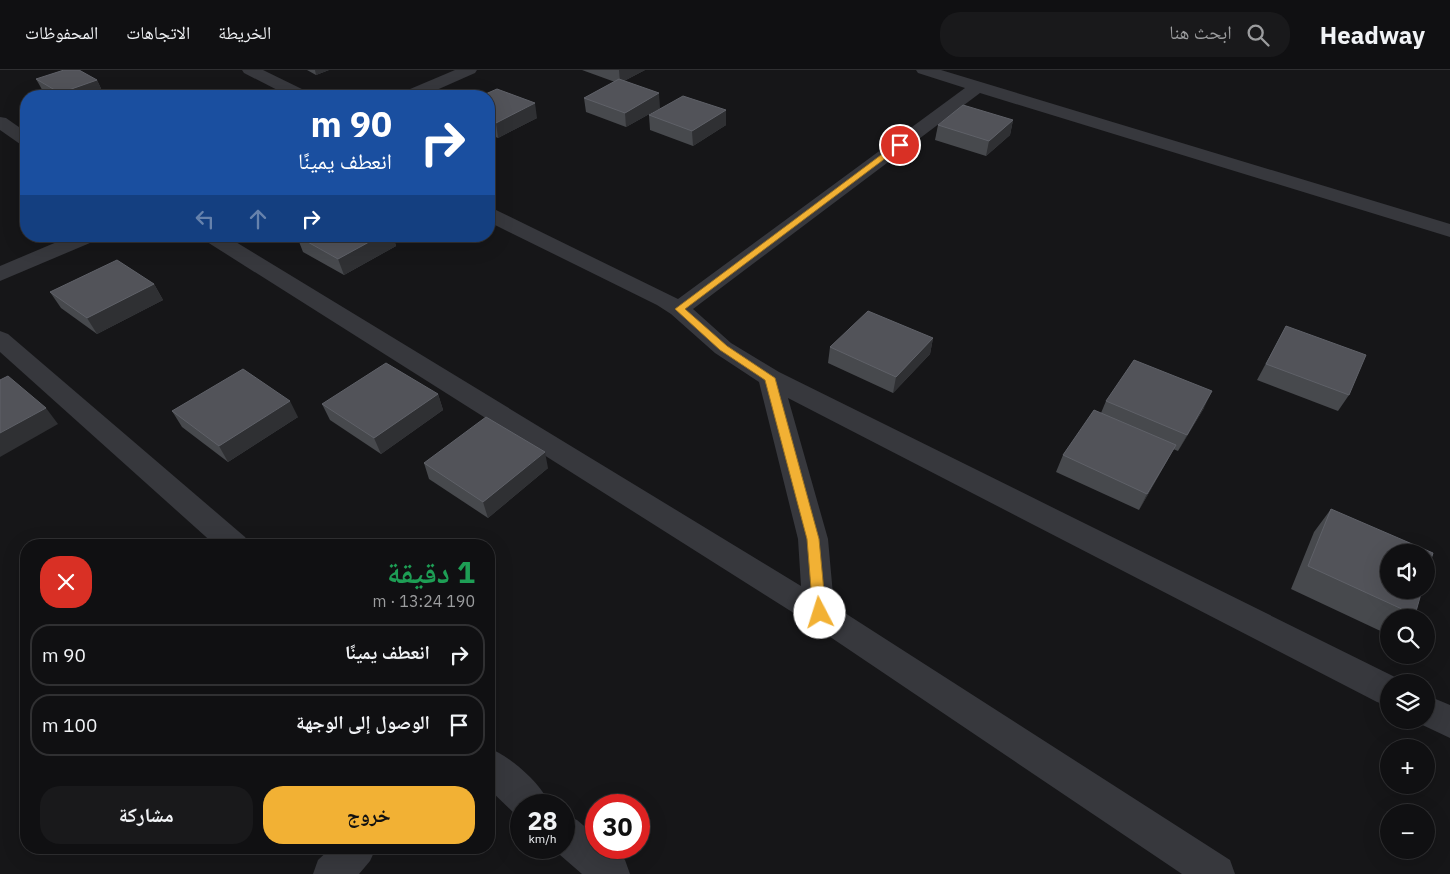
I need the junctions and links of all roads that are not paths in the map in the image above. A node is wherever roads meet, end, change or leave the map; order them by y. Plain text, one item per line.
1 (250, 70) edge
2 (469, 70) edge
3 (924, 70) edge
4 (978, 86) junction
5 (290, 90) edge
6 (423, 90) edge
7 (0, 122) edge
8 (20, 136) edge
9 (495, 217) edge
10 (1450, 231) edge
11 (76, 242) edge
12 (221, 242) edge
13 (0, 274) edge
14 (679, 309) junction
15 (0, 338) edge
16 (770, 378) junction
17 (228, 539) edge
18 (820, 613) junction
19 (1380, 687) edge
20 (1435, 714) edge
21 (1450, 722) edge
22 (495, 771) edge
23 (520, 794) edge
24 (575, 843) edge
25 (351, 854) edge
26 (332, 874) edge
27 (611, 874) edge
28 (1216, 874) edge

1 - 5 street
2 - 6 street
3 - 4 street
4 - 10 street
4 - 14 street
7 - 8 street
9 - 14 street
11 - 13 street
12 - 18 street
14 - 16 street
15 - 17 street
16 - 18 street
16 - 19 street
18 - 28 street
20 - 21 street
22 - 23 street
24 - 27 street
25 - 26 street

